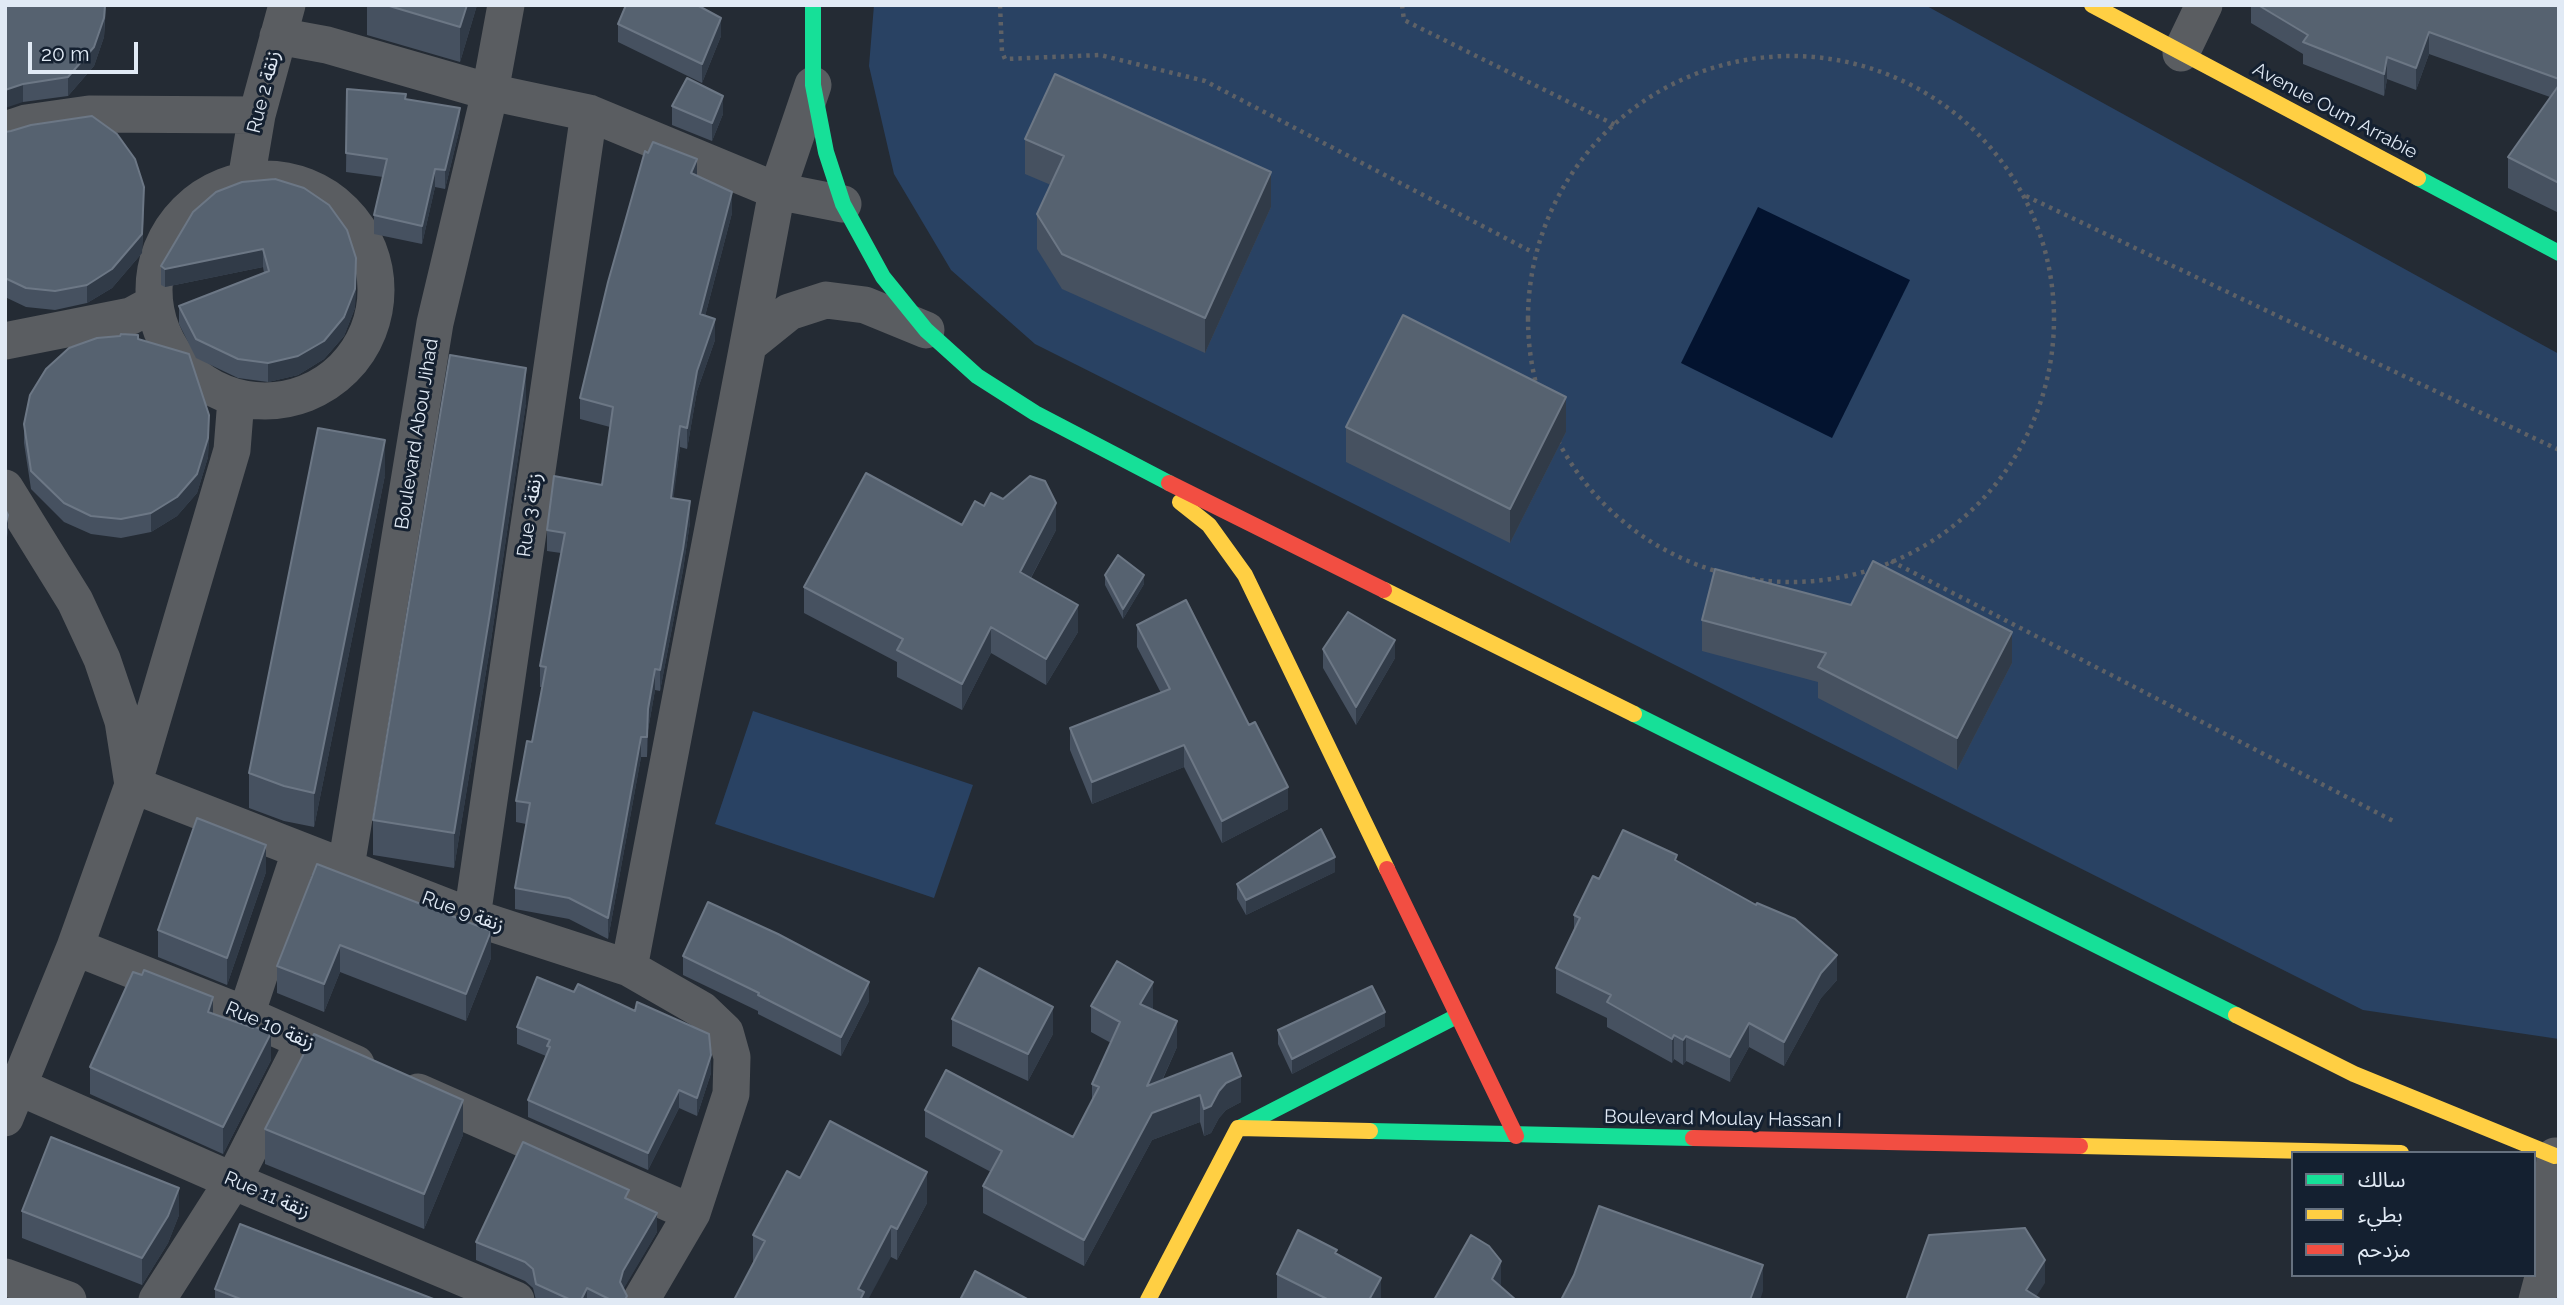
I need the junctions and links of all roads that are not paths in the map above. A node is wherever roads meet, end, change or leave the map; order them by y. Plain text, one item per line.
1 (506, 5) edge
2 (813, 5) edge
3 (2092, 5) edge
4 (2204, 5) edge
5 (283, 20) edge
6 (2180, 53) junction
7 (813, 85) junction
8 (490, 92) junction
9 (589, 113) junction
10 (257, 115) junction
11 (5, 130) edge
12 (246, 180) junction
13 (777, 191) junction
14 (842, 204) junction
15 (2559, 253) edge
16 (153, 304) junction
17 (375, 316) junction
18 (435, 323) junction
19 (926, 330) junction
20 (5, 341) edge
21 (748, 345) junction
22 (236, 399) junction
23 (1132, 464) junction
24 (5, 488) edge
25 (133, 785) junction
26 (300, 852) junction
27 (346, 867) junction
28 (472, 917) junction
29 (75, 947) junction
30 (629, 968) junction
31 (246, 1015) junction
32 (1457, 1016) junction
33 (303, 1041) junction
34 (12, 1103) edge
35 (1238, 1128) junction
36 (1516, 1136) junction
37 (2297, 1151) edge
38 (2549, 1156) edge
39 (233, 1181) junction
40 (692, 1213) junction
41 (5, 1276) edge
42 (68, 1300) edge
43 (158, 1300) edge
44 (516, 1300) edge
45 (641, 1300) edge
46 (1148, 1300) edge
47 (2537, 1300) edge

1 - 8 street, Boulevard Abou Jihad
2 - 7 street
3 - 6 street, Avenue Oum Arrabie
4 - 6 street
5 - 8 street
5 - 10 street, Rue 2 زنقة
6 - 15 street, Avenue Oum Arrabie
7 - 13 street
7 - 14 street
8 - 9 street
8 - 18 street, Boulevard Abou Jihad
9 - 13 street
9 - 28 street, Rue 3 زنقة
10 - 11 street
10 - 12 street, Rue 2 زنقة
12 - 16 street
12 - 17 street
13 - 14 street
13 - 21 street
14 - 19 street
16 - 20 street
16 - 22 street
17 - 18 street
17 - 22 street
18 - 27 street, Boulevard Abou Jihad
19 - 21 street
19 - 23 street
21 - 30 street
22 - 25 street
23 - 32 street
23 - 38 street
24 - 25 street
25 - 26 street, Rue 9 زنقة
25 - 29 street
26 - 27 street, Rue 9 زنقة
26 - 31 street
27 - 28 street, Rue 9 زنقة
28 - 30 street, Rue 9 زنقة
29 - 31 street, Rue 10 زنقة
29 - 34 street
30 - 40 street, Rue 9 زنقة
31 - 33 street, Rue 10 زنقة
32 - 35 street
32 - 36 street
33 - 39 street
33 - 40 street, Rue 10 زنقة
34 - 39 street, Rue 11 زنقة
35 - 36 street, Boulevard Moulay Hassan I
35 - 46 street
36 - 37 street, Boulevard Moulay Hassan I
38 - 47 street
39 - 43 street
39 - 44 street, Rue 11 زنقة
40 - 45 street, Rue 9 زنقة
41 - 42 street

